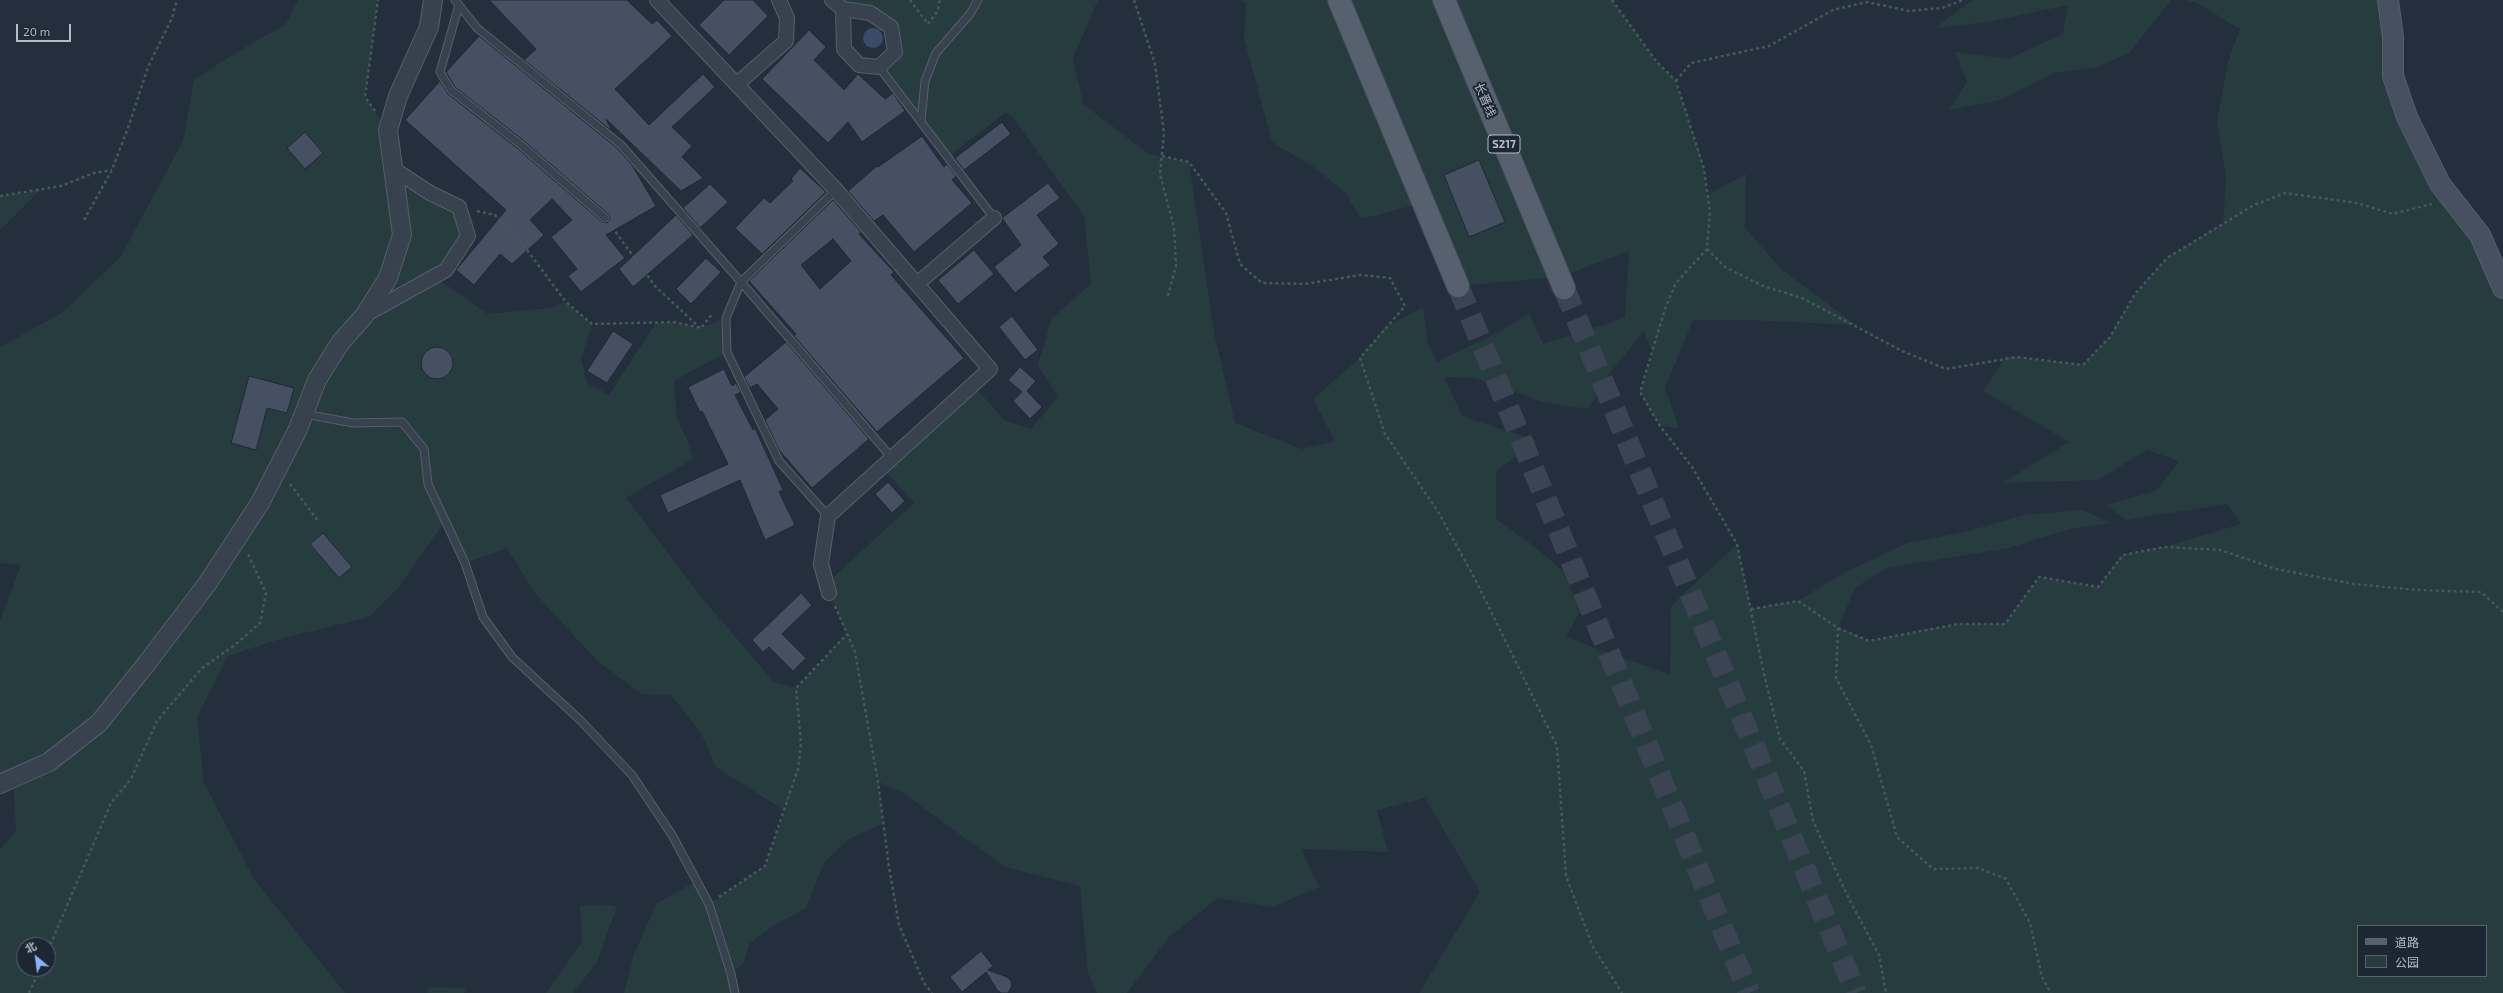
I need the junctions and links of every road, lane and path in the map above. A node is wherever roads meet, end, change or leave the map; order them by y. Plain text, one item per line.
1 (177, 0) edge
2 (378, 0) edge
3 (434, 0) edge
4 (657, 0) edge
5 (779, 0) edge
6 (832, 0) edge
7 (910, 0) edge
8 (940, 0) edge
9 (978, 0) edge
10 (1134, 0) edge
11 (1339, 0) edge
12 (1444, 0) edge
13 (1612, 0) edge
14 (1963, 0) edge
15 (2388, 0) edge
16 (457, 3) edge
17 (843, 9) junction
18 (878, 67) junction
19 (1676, 80) junction
20 (738, 84) junction
21 (921, 120) junction
22 (388, 130) junction
23 (1162, 156) junction
24 (392, 168) junction
25 (112, 170) junction
26 (836, 190) junction
27 (0, 196) edge
28 (2452, 198) junction
29 (459, 207) junction
30 (606, 218) joint
31 (994, 218) joint
32 (84, 220) dead end
33 (1707, 249) junction
34 (741, 282) junction
35 (917, 284) junction
36 (1458, 286) tunnel mouth
37 (1564, 288) tunnel mouth
38 (2503, 288) edge
39 (1167, 299) dead end
40 (716, 310) dead end
41 (364, 316) junction
42 (700, 328) junction
43 (304, 414) junction
44 (891, 457) junction
45 (278, 468) junction
46 (828, 516) junction
47 (319, 522) dead end
48 (239, 535) junction
49 (829, 593) joint
50 (1751, 609) junction
51 (2503, 612) edge
52 (1838, 628) junction
53 (847, 634) junction
54 (0, 784) edge
55 (709, 904) junction
56 (53, 937) edge
57 (36, 977) edge
58 (29, 993) edge
59 (735, 993) edge
60 (932, 993) edge
61 (1622, 993) edge
62 (1886, 993) edge
63 (2051, 993) edge

1 - 25 path
2 - 22 path
3 - 22 street
4 - 20 street
5 - 20 street
6 - 17 street
7 - 8 path
9 - 21 lane
10 - 23 path
11 - 36 main road
12 - 37 main road, 长晋线 / S217
13 - 19 path
14 - 19 path
15 - 28 main road
16 - 30 lane
16 - 34 lane
17 - 18 street
17 - 18 street
18 - 21 lane
19 - 33 path
20 - 26 street
21 - 31 lane
22 - 24 street
23 - 39 path
23 - 61 path
24 - 29 street
24 - 41 street
25 - 27 path
25 - 32 path
26 - 34 lane
26 - 35 street
28 - 33 path
28 - 38 main road
29 - 41 street
29 - 42 path
30 - 42 path
31 - 35 street
33 - 50 path
34 - 44 lane
34 - 46 lane
35 - 44 street
40 - 42 path
41 - 43 street
43 - 45 street
43 - 55 lane
44 - 46 street
45 - 47 path
45 - 48 street
46 - 49 street
48 - 54 street
48 - 56 path
49 - 53 path
50 - 52 path
50 - 62 path
51 - 52 path
52 - 63 path
53 - 55 path
53 - 60 path
55 - 59 lane
57 - 58 path

